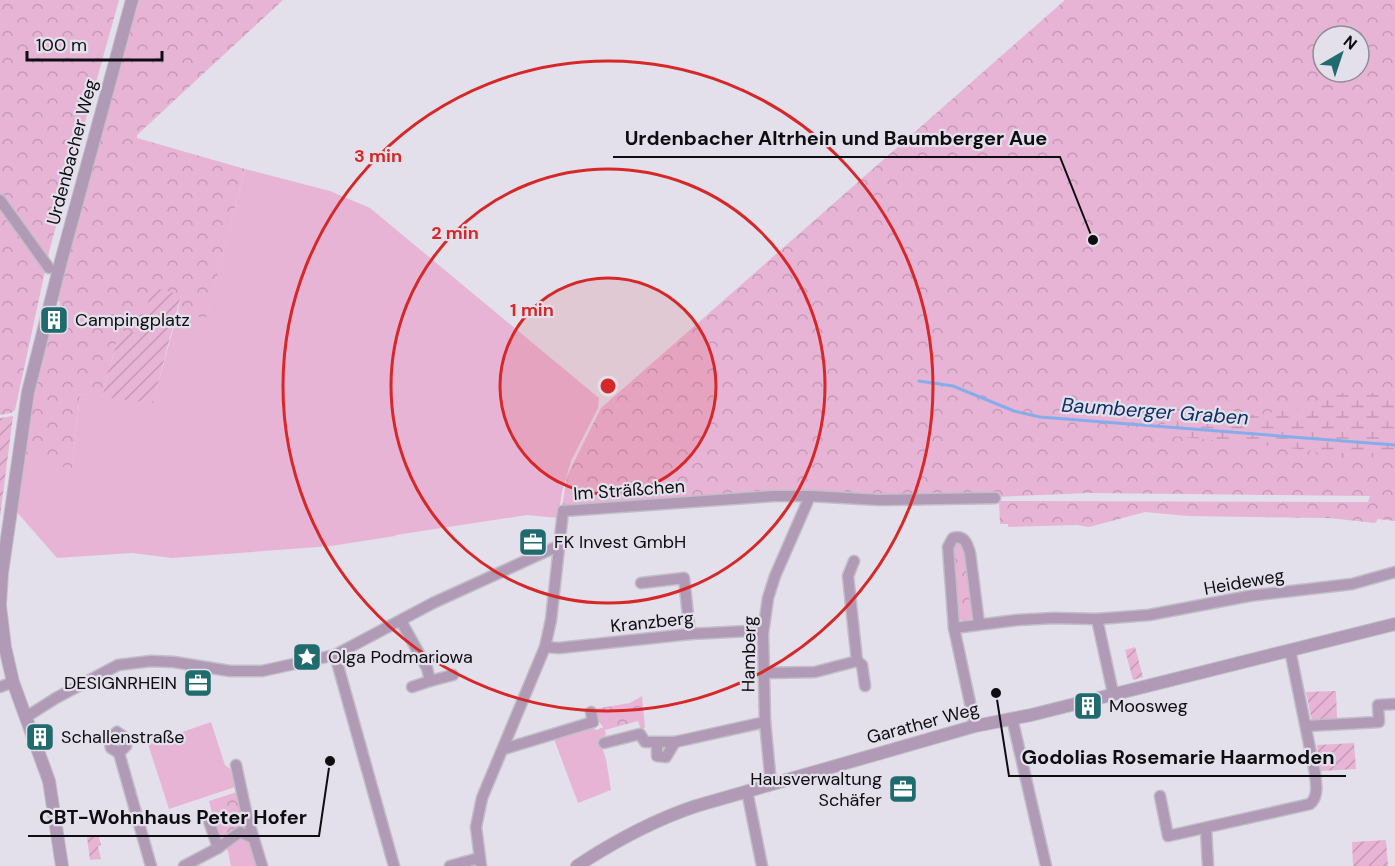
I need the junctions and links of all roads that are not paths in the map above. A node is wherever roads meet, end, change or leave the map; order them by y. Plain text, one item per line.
1 (132, 0) edge
2 (0, 200) edge
3 (53, 273) junction
4 (810, 496) junction
5 (995, 498) dead end
6 (558, 546) junction
7 (533, 558) junction
8 (854, 561) dead end
9 (555, 572) junction
10 (1395, 572) edge
11 (641, 583) dead end
12 (0, 605) edge
13 (1097, 619) junction
14 (401, 621) junction
15 (980, 624) junction
16 (1395, 624) edge
17 (954, 628) junction
18 (763, 633) junction
19 (690, 634) junction
20 (544, 647) junction
21 (1290, 650) junction
22 (335, 655) junction
23 (856, 662) junction
24 (764, 673) junction
25 (453, 675) dead end
26 (430, 681) junction
27 (13, 682) junction
28 (865, 686) dead end
29 (0, 687) edge
30 (412, 687) dead end
31 (1113, 693) junction
32 (1395, 704) edge
33 (591, 712) dead end
34 (26, 717) junction
35 (1012, 718) junction
36 (765, 722) junction
37 (975, 726) junction
38 (1306, 726) junction
39 (604, 743) dead end
40 (504, 749) junction
41 (119, 753) dead end
42 (236, 765) dead end
43 (771, 784) junction
44 (747, 791) junction
45 (1160, 796) dead end
46 (247, 816) junction
47 (209, 821) dead end
48 (1206, 829) junction
49 (240, 832) junction
50 (253, 838) junction
51 (218, 848) junction
52 (480, 862) edge
53 (62, 866) edge
54 (151, 866) edge
55 (184, 866) edge
56 (262, 866) edge
57 (394, 866) edge
58 (450, 866) edge
59 (577, 866) edge
60 (762, 866) edge
61 (1046, 866) edge
62 (1208, 866) edge

1 - 3 street, Urdenbacher Weg
2 - 3 street
3 - 12 street, Urdenbacher Weg
4 - 5 street, Im Sträßchen
4 - 6 street, Im Sträßchen
4 - 18 street, Hamberg
6 - 7 street
6 - 9 street, Im Sträßchen
7 - 9 street
7 - 14 street
8 - 23 street
9 - 20 street, Im Sträßchen
10 - 13 street, Heideweg
11 - 19 street
12 - 27 street, Urdenbacher Weg
13 - 15 street, Heideweg
13 - 31 street
14 - 22 street
14 - 26 street
15 - 17 street, Heideweg
15 - 17 street
16 - 21 street, Garather Weg
17 - 37 street
18 - 19 street, Kranzberg
18 - 24 street, Hamberg
19 - 20 street, Kranzberg
20 - 40 street, Im Sträßchen
21 - 31 street, Garather Weg
21 - 38 street
22 - 34 street
22 - 57 street
23 - 24 street
23 - 28 street
24 - 36 street, Hamberg
25 - 26 street
26 - 30 street
27 - 29 street
27 - 34 street, Urdenbacher Weg
31 - 35 street, Garather Weg
32 - 38 street
33 - 40 street
34 - 53 street, Urdenbacher Weg
35 - 37 street, Garather Weg
35 - 61 street
36 - 39 street
36 - 43 street, Hamberg
37 - 43 street, Garather Weg
38 - 48 street
40 - 52 street, Im Sträßchen
41 - 54 street
42 - 46 street
43 - 44 street, Garather Weg
44 - 59 street, Garather Weg
44 - 60 street
45 - 48 street
46 - 49 street
46 - 50 street
47 - 51 street
48 - 62 street
49 - 50 street
49 - 51 street
50 - 56 street
51 - 55 street
52 - 58 street

